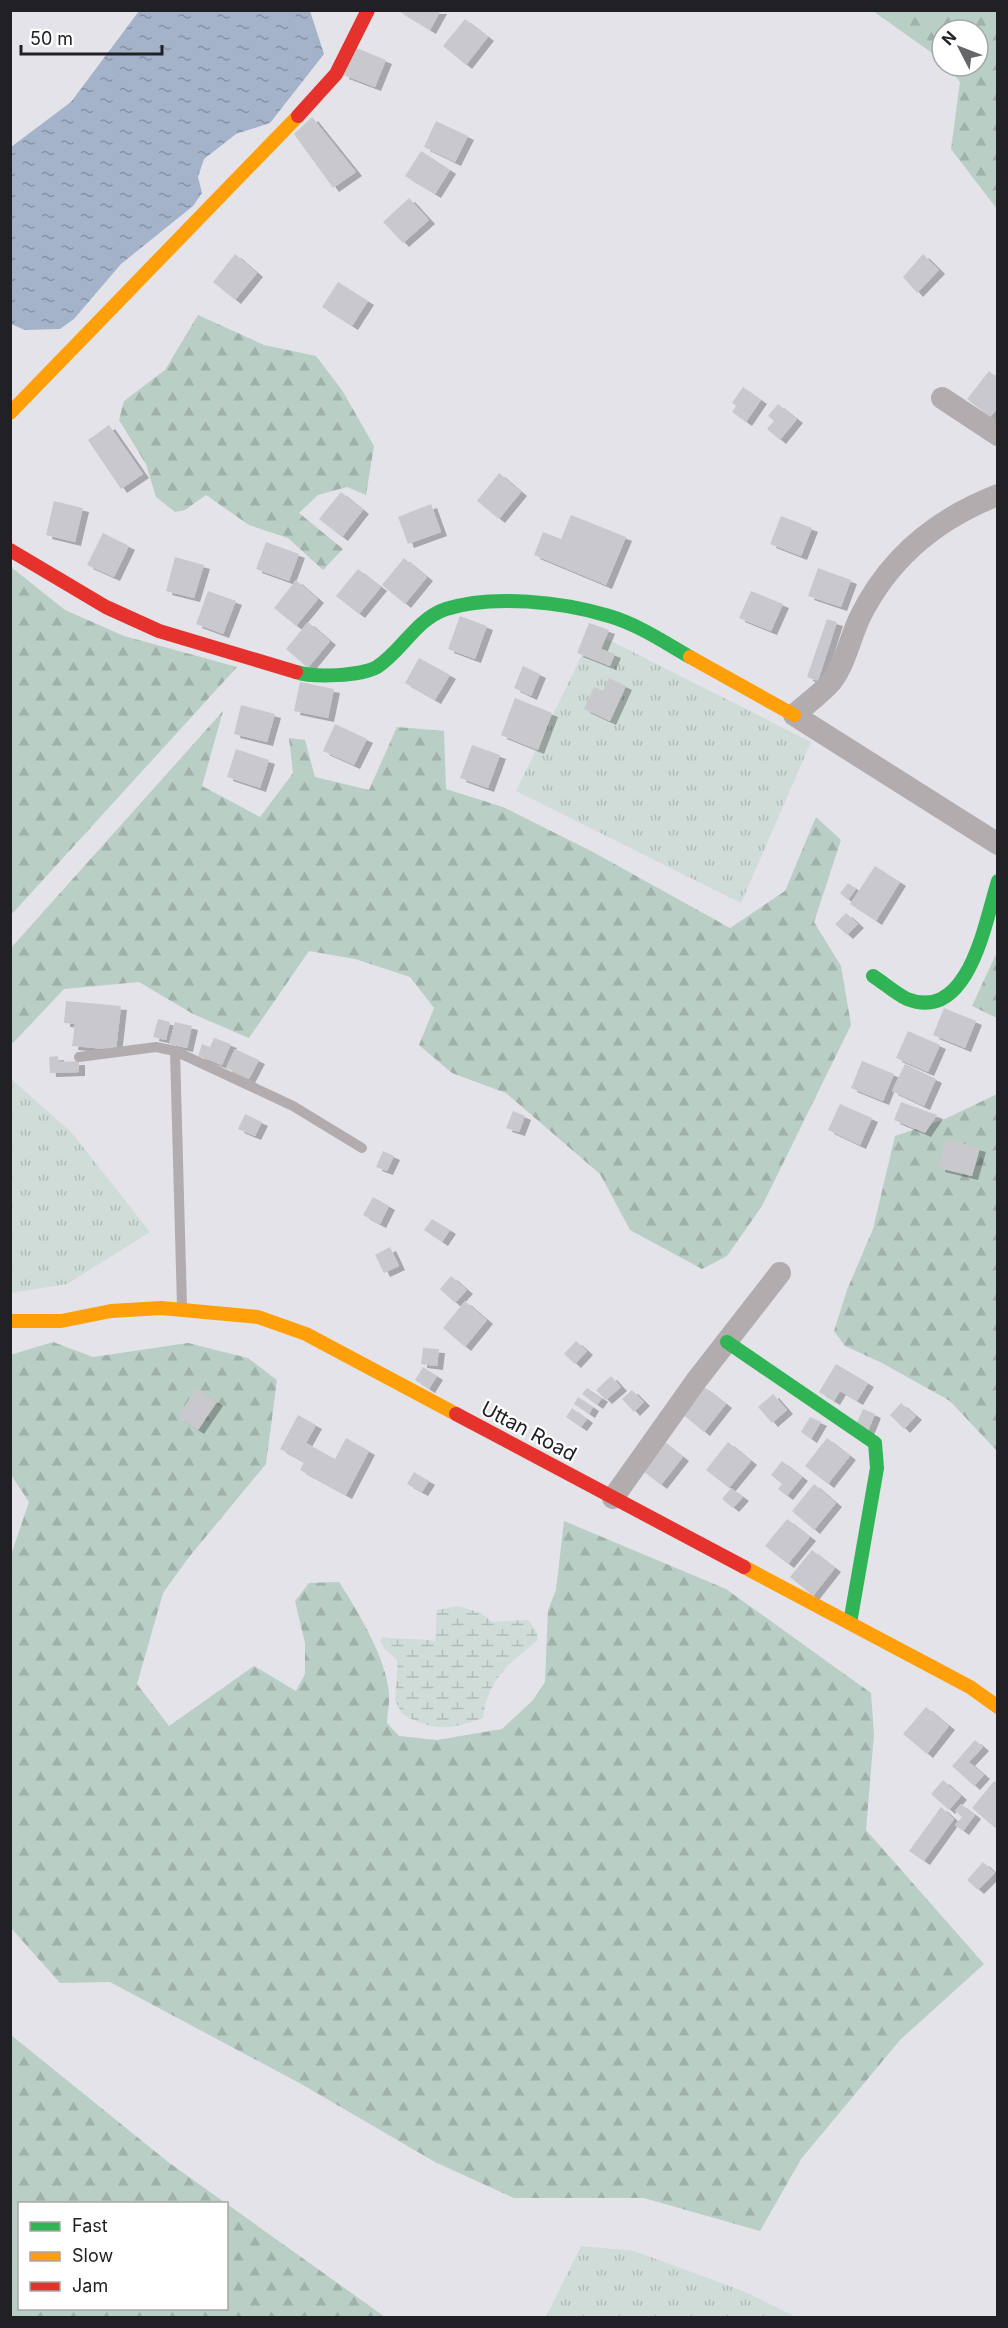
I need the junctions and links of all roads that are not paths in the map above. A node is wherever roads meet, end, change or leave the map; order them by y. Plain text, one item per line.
1 (368, 10) edge
2 (942, 398) dead end
3 (10, 414) edge
4 (998, 435) edge
5 (998, 495) edge
6 (10, 550) edge
7 (794, 715) junction
8 (998, 844) edge
9 (998, 880) edge
10 (873, 976) dead end
11 (175, 1051) junction
12 (79, 1057) dead end
13 (362, 1148) dead end
14 (780, 1273) dead end
15 (182, 1309) junction
16 (10, 1322) edge
17 (727, 1342) junction
18 (613, 1498) junction
19 (850, 1623) junction
20 (998, 1707) edge

1 - 3 street
2 - 4 street
5 - 7 street
6 - 7 street
7 - 8 street
9 - 10 street
11 - 12 lane
11 - 13 lane
11 - 15 lane
14 - 17 street
15 - 16 street, Uttan Road
15 - 18 street, Uttan Road
17 - 18 street
17 - 19 street
18 - 19 street, Uttan Road
19 - 20 street, Uttan Road

